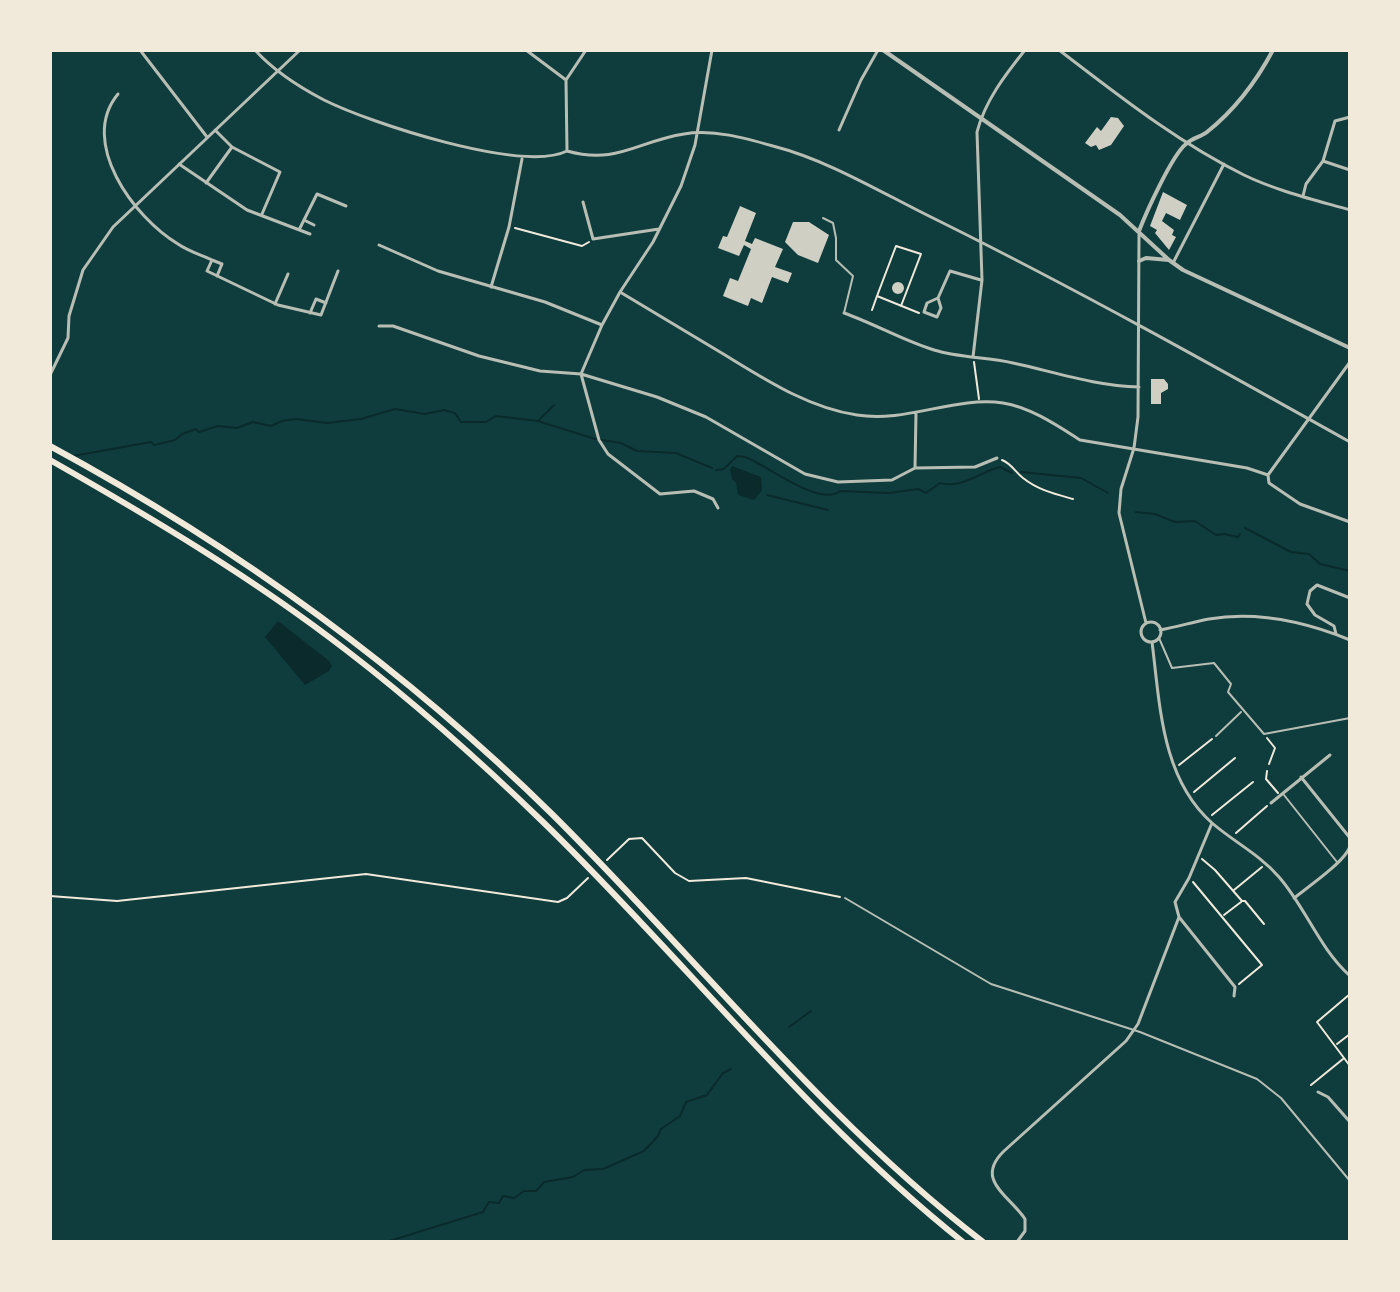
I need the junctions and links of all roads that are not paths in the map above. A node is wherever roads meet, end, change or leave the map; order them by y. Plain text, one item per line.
1 (140, 50) edge
2 (255, 50) edge
3 (300, 50) edge
4 (526, 50) edge
5 (586, 50) edge
6 (712, 50) edge
7 (881, 50) edge
8 (1025, 50) edge
9 (1059, 50) edge
10 (1273, 50) edge
11 (277, 72) junction
12 (566, 80) junction
13 (118, 94) dead end
14 (981, 116) junction
15 (1350, 117) edge
16 (215, 130) junction
17 (839, 130) dead end
18 (697, 132) junction
19 (207, 137) junction
20 (1188, 142) junction
21 (232, 147) junction
22 (567, 151) junction
23 (522, 158) junction
24 (1323, 161) junction
25 (179, 164) junction
26 (1224, 164) junction
27 (1350, 170) edge
28 (205, 184) junction
29 (1303, 196) junction
30 (583, 202) dead end
31 (135, 204) junction
32 (346, 206) dead end
33 (1350, 210) edge
34 (262, 214) junction
35 (823, 218) dead end
36 (304, 220) junction
37 (314, 225) dead end
38 (659, 229) junction
39 (299, 230) junction
40 (1139, 231) junction
41 (310, 234) dead end
42 (982, 242) junction
43 (379, 245) dead end
44 (212, 260) junction
45 (1139, 261) junction
46 (1171, 262) junction
47 (338, 271) dead end
48 (288, 274) dead end
49 (217, 276) junction
50 (982, 280) junction
51 (491, 287) junction
52 (620, 292) junction
53 (938, 298) junction
54 (326, 303) junction
55 (275, 304) junction
56 (310, 313) junction
57 (844, 313) joint
58 (602, 325) junction
59 (379, 326) dead end
60 (1139, 326) junction
61 (1350, 348) edge
62 (973, 357) junction
63 (1350, 362) edge
64 (581, 374) junction
65 (50, 375) edge
66 (1139, 387) junction
67 (916, 413) junction
68 (1309, 419) junction
69 (1350, 442) edge
70 (50, 446) edge
71 (1134, 448) junction
72 (997, 458) road end
73 (50, 460) edge
74 (915, 468) junction
75 (1268, 475) junction
76 (718, 508) dead end
77 (1350, 522) edge
78 (1350, 598) edge
79 (1146, 623) junction
80 (1160, 630) junction
81 (1336, 634) junction
82 (1159, 638) junction
83 (1350, 640) edge
84 (1152, 642) junction
85 (1242, 711) junction
86 (1350, 718) edge
87 (1216, 736) road end
88 (1330, 755) dead end
89 (1301, 777) junction
90 (1281, 794) junction
91 (1271, 803) road end
92 (1212, 823) junction
93 (1350, 838) edge
94 (1350, 846) edge
95 (1337, 863) junction
96 (845, 898) road end
97 (1294, 898) junction
98 (1179, 917) junction
99 (1350, 976) edge
100 (1234, 996) dead end
101 (1133, 1030) junction
102 (1318, 1092) dead end
103 (1350, 1122) edge
104 (1350, 1181) edge
105 (1018, 1241) edge
106 (963, 1242) edge
107 (983, 1242) edge

1 - 19 street
2 - 11 street
3 - 11 street
4 - 12 street
5 - 12 street
6 - 18 street
7 - 14 street
7 - 17 street
8 - 14 street
9 - 20 street
10 - 20 street
11 - 16 street
11 - 23 street
12 - 22 street
13 - 31 street
14 - 40 street
14 - 42 street
15 - 24 street
16 - 19 street
16 - 21 street
18 - 22 street
18 - 38 street
18 - 42 street
19 - 25 street
20 - 26 street
20 - 40 street
21 - 28 street
21 - 34 street
22 - 23 street
23 - 51 street
24 - 27 street
24 - 29 street
25 - 28 street
25 - 31 street
26 - 29 street
26 - 46 street
28 - 34 street
29 - 33 street
30 - 38 street
31 - 44 street
31 - 65 street
32 - 36 street
34 - 39 street
35 - 57 lane
36 - 37 street
36 - 39 street
38 - 52 street
39 - 41 street
40 - 45 street
40 - 46 street
42 - 50 street
42 - 60 street
43 - 51 street
44 - 49 street
44 - 49 street
45 - 46 street
45 - 60 street
46 - 61 street
47 - 54 street
48 - 55 street
49 - 55 street
50 - 53 street
50 - 62 street
51 - 58 street
52 - 58 street
52 - 67 street
53 - 53 street
54 - 56 street
54 - 56 street
55 - 56 street
57 - 62 street
58 - 64 street
59 - 64 street
60 - 66 street
60 - 68 street
62 - 66 street
63 - 68 street
64 - 74 street
64 - 76 street
66 - 71 street
67 - 71 street
67 - 74 street
68 - 69 street
68 - 75 street
70 - 107 highway
71 - 75 street
71 - 79 street
72 - 74 street
73 - 106 highway
75 - 77 street
78 - 81 street
79 - 80 street
79 - 84 street
80 - 81 street
80 - 82 street
81 - 83 street
82 - 84 street
82 - 85 lane
84 - 92 street
85 - 86 lane
85 - 87 lane
88 - 89 street
89 - 90 street
89 - 93 street
90 - 91 street
90 - 95 lane
92 - 97 street
92 - 98 street
94 - 95 street
95 - 97 street
96 - 101 lane
97 - 99 street
98 - 100 street
98 - 101 street
101 - 104 lane
101 - 105 street
102 - 103 street

